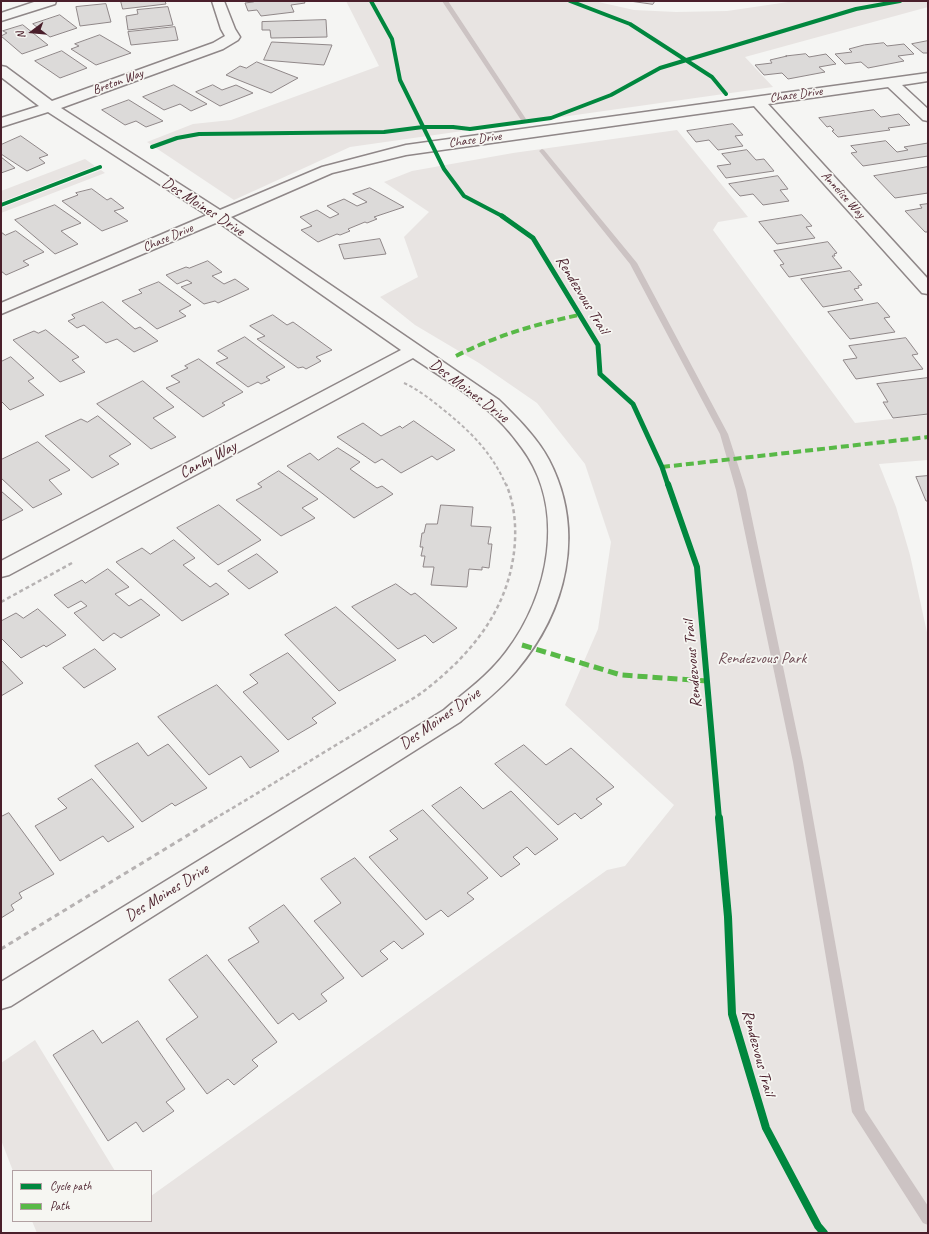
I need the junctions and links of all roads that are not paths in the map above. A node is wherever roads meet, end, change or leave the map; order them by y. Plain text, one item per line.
1 (50, 1) edge
2 (218, 1) edge
3 (1, 17) edge
4 (1, 70) edge
5 (928, 77) edge
6 (891, 82) junction
7 (758, 101) junction
8 (50, 107) junction
9 (928, 117) edge
10 (1, 123) edge
11 (219, 216) junction
12 (928, 289) edge
13 (1, 309) edge
14 (414, 350) junction
15 (1, 570) edge
16 (1, 997) edge

1 - 3 street
2 - 8 street, Breton Way
4 - 8 street, Des Moines Drive
5 - 6 street, Chase Drive
6 - 7 street, Chase Drive
6 - 9 street
7 - 11 street, Chase Drive
7 - 12 street, Annelise Way
8 - 10 street, Breton Way
8 - 11 street, Des Moines Drive
11 - 13 street, Chase Drive
11 - 14 street, Des Moines Drive
14 - 15 street, Canby Way
14 - 16 street, Des Moines Drive

